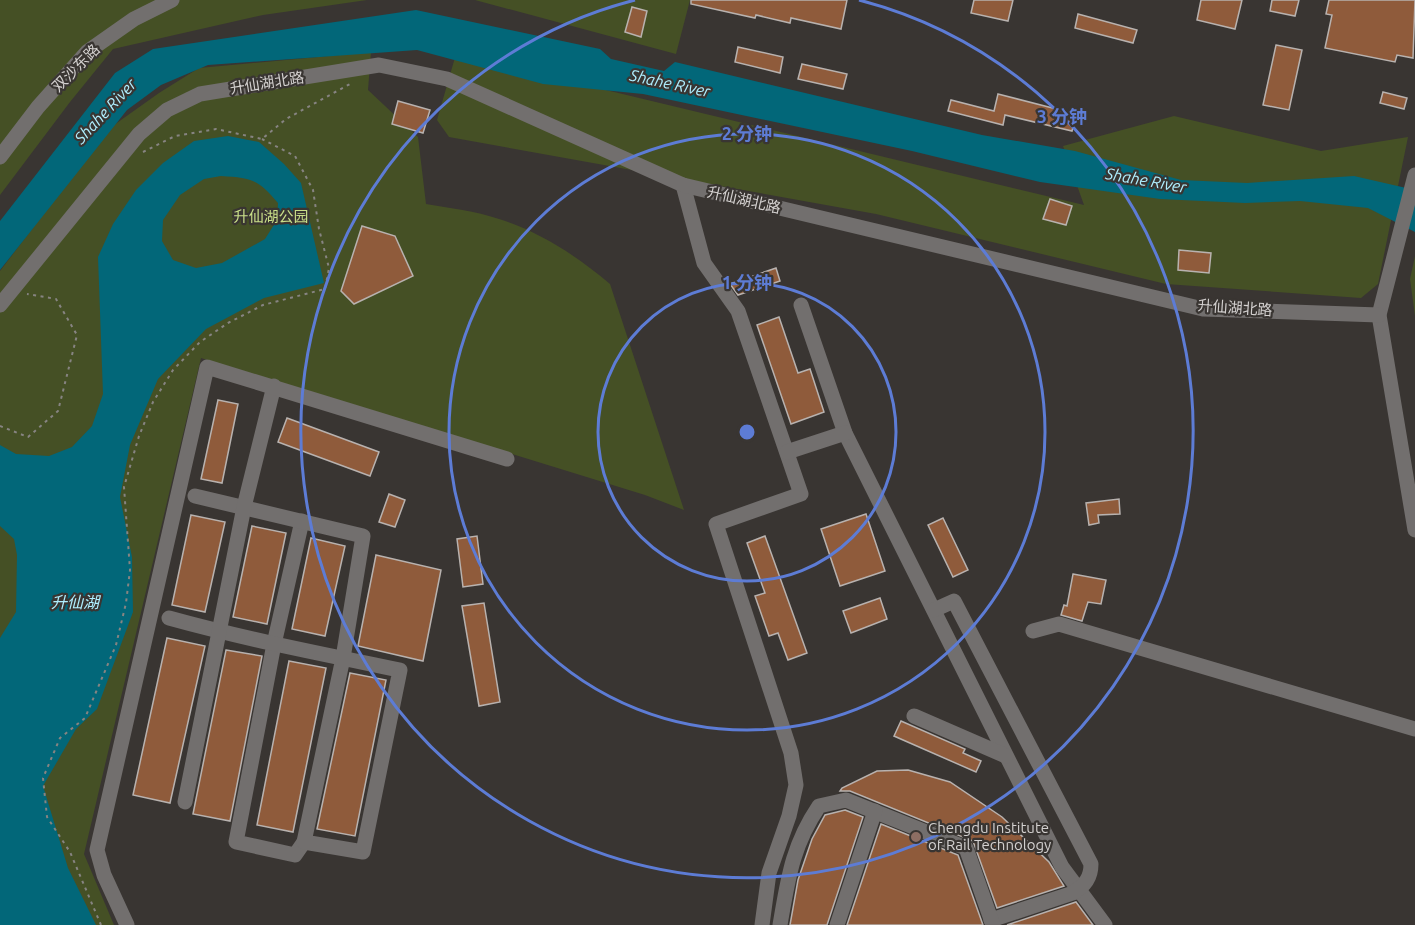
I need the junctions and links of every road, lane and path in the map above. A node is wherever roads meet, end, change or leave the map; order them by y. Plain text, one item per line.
1 (171, 0) edge
2 (354, 82) dead end
3 (0, 158) edge
4 (136, 158) dead end
5 (1415, 175) edge
6 (683, 185) junction
7 (18, 292) dead end
8 (0, 305) edge
9 (801, 305) dead end
10 (1379, 315) junction
11 (274, 386) junction
12 (0, 426) edge
13 (845, 432) junction
14 (787, 452) junction
15 (507, 459) dead end
16 (195, 496) dead end
17 (244, 507) junction
18 (302, 521) junction
19 (1415, 530) edge
20 (934, 610) junction
21 (169, 618) dead end
22 (1033, 631) dead end
23 (219, 632) junction
24 (274, 644) junction
25 (343, 658) junction
26 (914, 716) dead end
27 (1415, 729) edge
28 (1006, 756) junction
29 (185, 802) dead end
30 (875, 811) junction
31 (304, 842) junction
32 (992, 923) edge
33 (127, 925) edge
34 (762, 925) edge
35 (780, 925) edge
36 (837, 925) edge
37 (1105, 925) edge

1 - 3 street, 双沙东路
2 - 4 path
5 - 10 street
6 - 8 street, 升仙湖北路
6 - 10 street, 升仙湖北路
6 - 14 street
7 - 12 path
9 - 13 street
10 - 19 street
11 - 15 street
11 - 17 street
11 - 33 street
13 - 14 street
13 - 20 street
14 - 34 street
16 - 17 street
17 - 18 street
17 - 23 street
18 - 24 street
18 - 25 street
20 - 28 street
20 - 32 street
21 - 23 street
22 - 27 street
23 - 24 street
23 - 29 street
24 - 25 street
24 - 31 street
25 - 31 street
25 - 31 street
26 - 28 street
28 - 37 street
30 - 32 street
30 - 35 street
30 - 36 street

